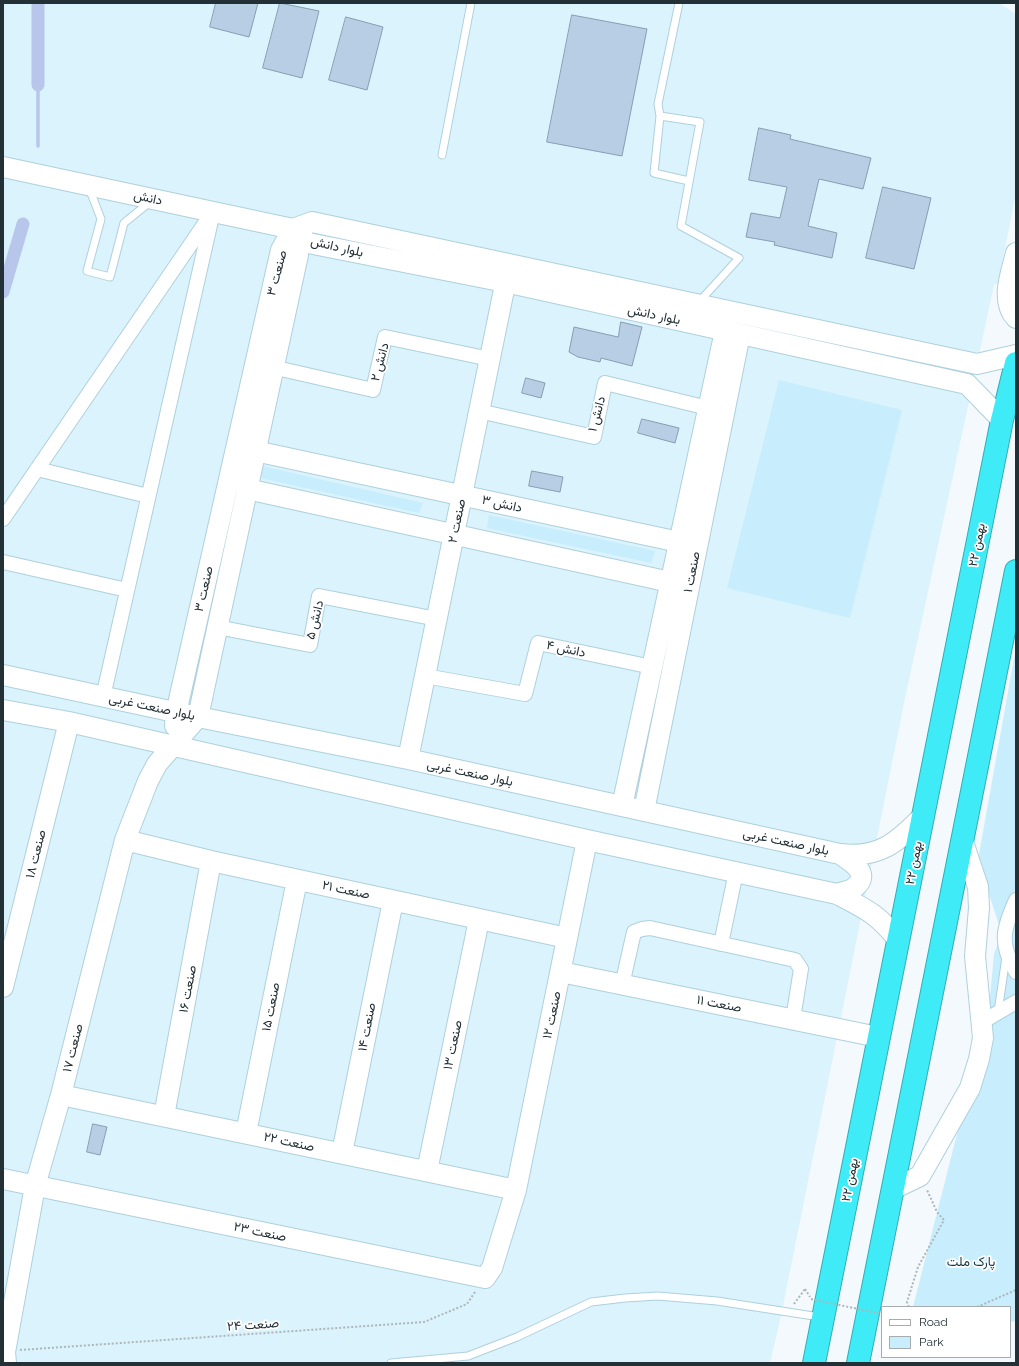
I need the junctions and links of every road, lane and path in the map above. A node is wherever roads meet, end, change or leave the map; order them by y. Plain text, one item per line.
1 (471, 3) edge
2 (679, 3) edge
3 (660, 116) junction
4 (442, 155) dead end
5 (3, 167) edge
6 (689, 181) junction
7 (89, 186) junction
8 (154, 199) junction
9 (212, 212) junction
10 (293, 229) junction
11 (1016, 253) edge
12 (510, 263) junction
13 (506, 282) junction
14 (697, 304) junction
15 (1016, 318) edge
16 (693, 324) junction
17 (733, 332) junction
18 (1016, 356) edge
19 (490, 359) junction
20 (1016, 363) edge
21 (272, 367) junction
22 (708, 408) junction
23 (479, 411) junction
24 (1002, 420) junction
25 (255, 451) junction
26 (37, 469) junction
27 (247, 489) junction
28 (462, 495) junction
29 (148, 496) junction
30 (3, 518) edge
31 (454, 534) junction
32 (679, 542) junction
33 (3, 562) edge
34 (1016, 571) edge
35 (670, 582) junction
36 (127, 590) junction
37 (436, 619) junction
38 (217, 628) junction
39 (652, 667) junction
40 (3, 675) edge
41 (425, 676) junction
42 (103, 697) junction
43 (3, 710) edge
44 (176, 713) junction
45 (198, 717) junction
46 (69, 722) junction
47 (173, 745) junction
48 (408, 759) junction
49 (622, 806) junction
50 (644, 811) junction
51 (924, 815) junction
52 (962, 839) junction
53 (125, 840) junction
54 (588, 840) junction
55 (840, 854) junction
56 (212, 861) junction
57 (736, 872) junction
58 (297, 880) junction
59 (837, 894) junction
60 (1016, 900) edge
61 (393, 901) junction
62 (479, 920) junction
63 (567, 938) junction
64 (899, 941) junction
65 (721, 944) junction
66 (1006, 956) junction
67 (561, 972) junction
68 (1016, 972) edge
69 (622, 985) junction
70 (3, 987) edge
71 (1016, 1002) edge
72 (990, 1017) junction
73 (793, 1019) junction
74 (878, 1037) junction
75 (61, 1095) junction
76 (164, 1116) junction
77 (246, 1133) junction
78 (342, 1154) junction
79 (427, 1171) junction
80 (920, 1176) junction
81 (3, 1179) edge
82 (35, 1186) junction
83 (893, 1189) junction
84 (516, 1190) junction
85 (485, 1278) junction
86 (1016, 1290) edge
87 (909, 1306) edge
88 (979, 1306) edge
89 (788, 1312) junction
90 (881, 1314) edge
91 (823, 1318) junction
92 (5, 1357) edge
93 (461, 1360) edge
94 (391, 1363) edge
95 (814, 1363) edge
96 (858, 1363) edge

1 - 4 lane
2 - 3 lane
3 - 6 lane
3 - 6 lane
5 - 7 street, دانش
6 - 14 lane
7 - 8 street, دانش
7 - 8 lane
8 - 9 street, دانش
9 - 10 street, دانش
9 - 26 street
9 - 29 street
10 - 12 street, بلوار دانش
10 - 13 street, بلوار دانش
10 - 21 street, صنعت ۳
10 - 44 street, صنعت ۳
11 - 15 street
12 - 13 street, صنعت ۲
12 - 14 street, بلوار دانش
13 - 16 street, بلوار دانش
13 - 19 street, صنعت ۲
14 - 16 street
14 - 18 street, بلوار دانش
16 - 17 street, بلوار دانش
17 - 22 street, صنعت ۱
17 - 24 street, بلوار دانش
17 - 50 street, صنعت ۱
19 - 21 street, دانش ۲
19 - 23 street, صنعت ۲
20 - 24 highway, ۲۲ بهمن
21 - 25 street, صنعت ۳
22 - 23 street, دانش ۱
22 - 32 street, صنعت ۱
23 - 28 street, صنعت ۲
24 - 51 highway, ۲۲ بهمن
25 - 27 street, صنعت ۳
25 - 28 street, دانش ۳
26 - 29 street
26 - 30 street
27 - 31 street
27 - 38 street, صنعت ۳
28 - 31 street, صنعت ۲
28 - 32 street, دانش ۳
29 - 36 street
31 - 35 street
31 - 37 street, صنعت ۲
32 - 35 street, صنعت ۱
33 - 36 street
34 - 52 highway
35 - 39 street, صنعت ۱
36 - 42 street
37 - 38 street, دانش ۵
37 - 41 street, صنعت ۲
38 - 45 street, صنعت ۳
39 - 41 street, دانش ۴
39 - 49 street, صنعت ۱
40 - 42 street, بلوار صنعت غربی
41 - 48 street, صنعت ۲
42 - 44 street, بلوار صنعت غربی
43 - 46 street
44 - 45 street, بلوار صنعت غربی
44 - 47 street, صنعت ۳
45 - 47 street, صنعت ۱۷
45 - 48 street, بلوار صنعت غربی
46 - 47 street
46 - 70 street, صنعت ۱۸
47 - 53 street, صنعت ۱۷
47 - 54 street
48 - 49 street, بلوار صنعت غربی
49 - 50 street, بلوار صنعت غربی
50 - 55 street, بلوار صنعت غربی
51 - 55 street, بلوار صنعت غربی
51 - 64 highway, ۲۲ بهمن
52 - 72 street
52 - 83 highway
53 - 56 street, صنعت ۲۱
53 - 75 street, صنعت ۱۷
54 - 57 street
54 - 63 street, صنعت ۱۲
55 - 59 street
56 - 58 street, صنعت ۲۱
56 - 76 street, صنعت ۱۶
57 - 59 street
57 - 65 street
58 - 61 street, صنعت ۲۱
58 - 77 street, صنعت ۱۵
59 - 64 street
60 - 66 street
61 - 62 street, صنعت ۲۱
61 - 78 street, صنعت ۱۴
62 - 63 street, صنعت ۲۱
62 - 79 street, صنعت ۱۳
63 - 67 street, صنعت ۱۲
64 - 74 highway, ۲۲ بهمن
65 - 69 street
65 - 73 street
66 - 68 street
66 - 72 lane
67 - 69 street, صنعت ۱۱
67 - 84 street, صنعت ۱۲
69 - 73 street, صنعت ۱۱
71 - 72 street
72 - 80 street
73 - 74 street, صنعت ۱۱
74 - 91 highway, ۲۲ بهمن
75 - 76 street, صنعت ۲۲
75 - 82 street, صنعت ۱۷
76 - 77 street, صنعت ۲۲
77 - 78 street, صنعت ۲۲
78 - 79 street, صنعت ۲۲
79 - 84 street, صنعت ۲۲
80 - 83 street
80 - 87 path
81 - 82 street, صنعت ۲۳
82 - 85 street, صنعت ۲۳
82 - 92 street, صنعت ۱۷
83 - 96 highway
84 - 85 street, صنعت ۱۲
85 - 92 path, صنعت ۲۴
86 - 88 path
89 - 90 path, bridge
89 - 91 lane
89 - 93 lane
91 - 95 highway, ۲۲ بهمن
93 - 94 lane

